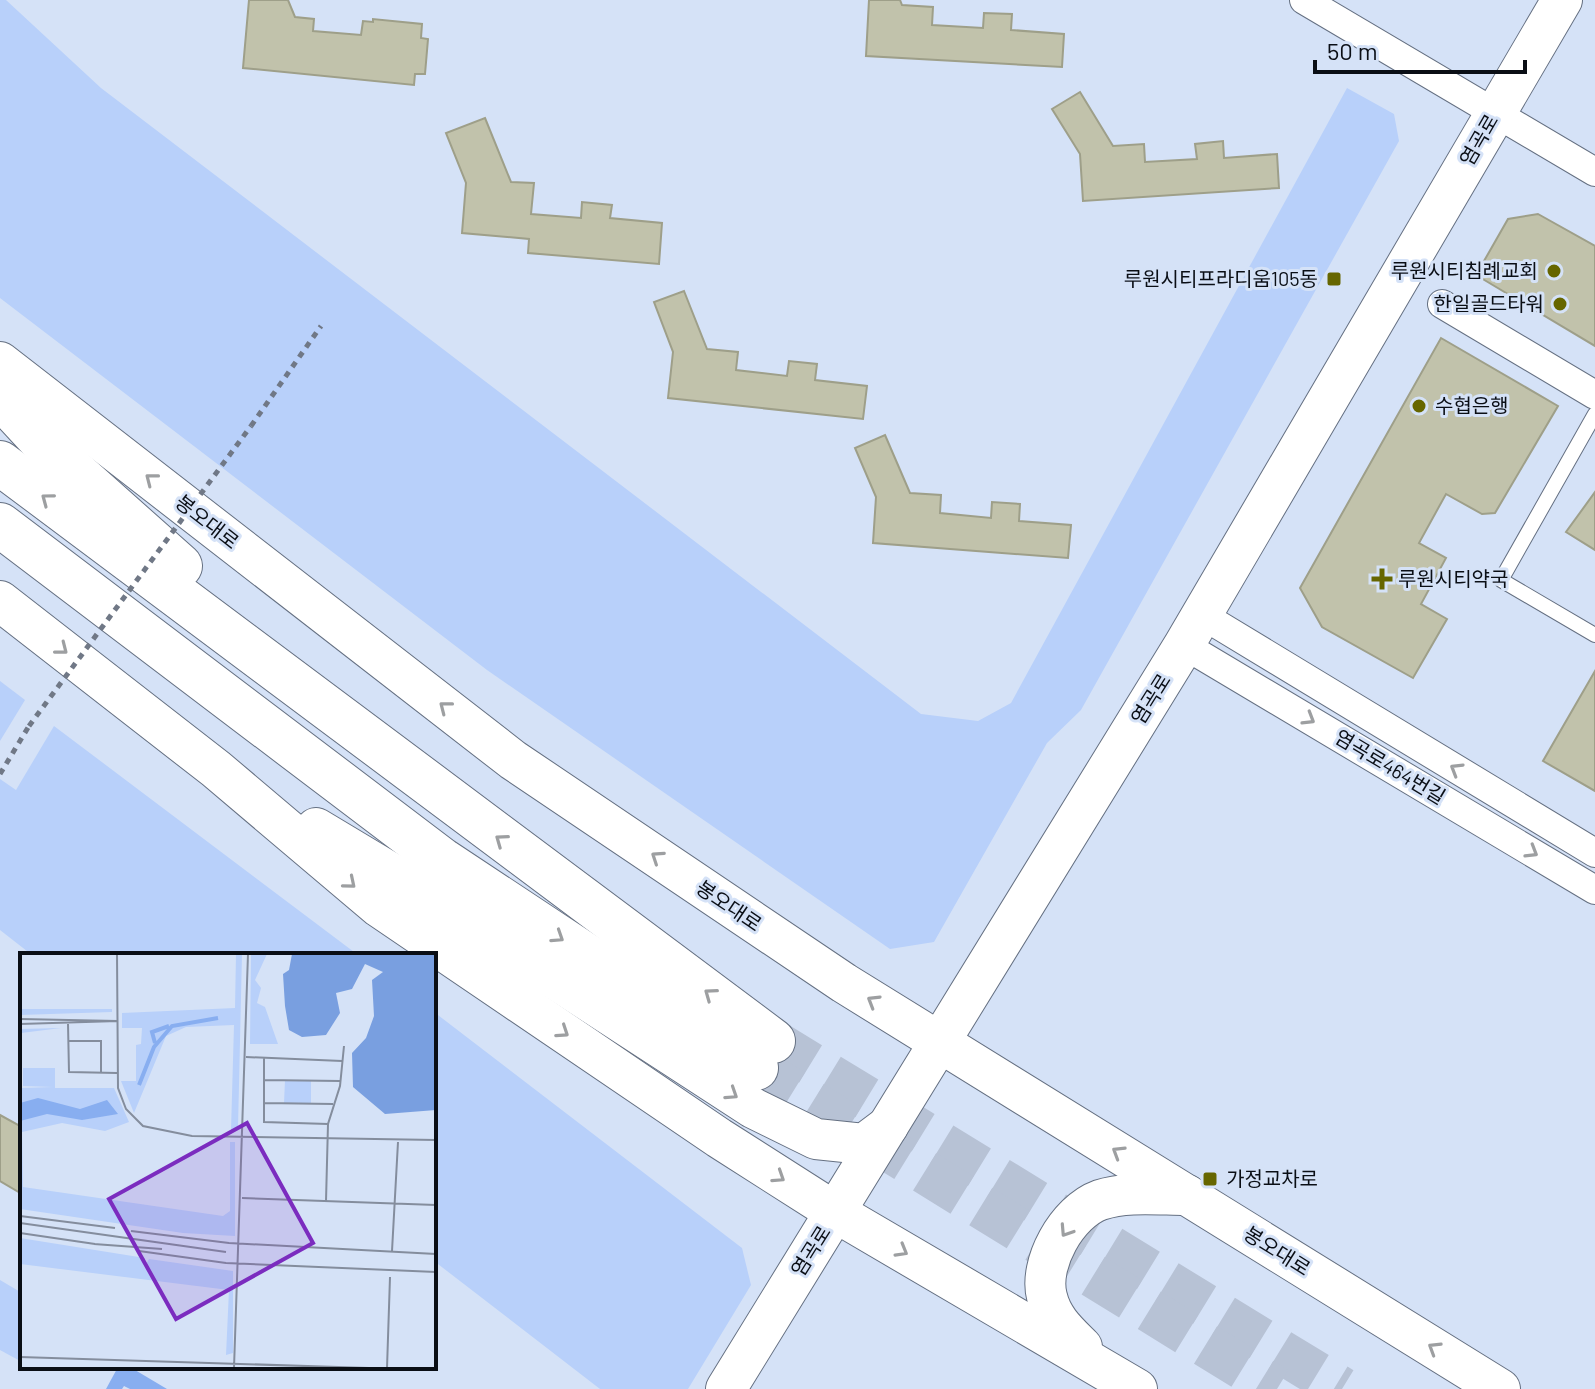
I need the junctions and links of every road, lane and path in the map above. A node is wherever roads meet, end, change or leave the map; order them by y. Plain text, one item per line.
1 (1304, 0) edge
2 (1562, 0) edge
3 (1496, 112) junction
4 (1595, 172) edge
5 (1442, 304) dead end
6 (321, 326) dead end
7 (0, 362) edge
8 (1595, 395) edge
9 (0, 396) edge
10 (1595, 414) edge
11 (0, 463) edge
12 (0, 525) edge
13 (0, 555) edge
14 (0, 601) edge
15 (1193, 630) junction
16 (1595, 635) edge
17 (1256, 648) junction
18 (1242, 679) junction
19 (216, 769) junction
20 (0, 774) edge
21 (428, 786) junction
22 (1595, 853) edge
23 (442, 860) junction
24 (1595, 890) edge
25 (940, 1041) junction
26 (888, 1126) junction
27 (1187, 1195) junction
28 (835, 1212) junction
29 (1101, 1367) junction
30 (726, 1389) edge
31 (1137, 1389) edge
32 (1500, 1389) edge

1 - 3 street
2 - 3 main road, 염곡로
3 - 4 street
3 - 15 main road, 염곡로
5 - 8 street
6 - 20 path, bridge
25 -> 7 main road, 봉오대로
9 - 21 highway
10 - 16 lane
21 -> 11 highway
12 - 23 highway
13 - 23 highway
14 -> 19 main road
15 - 17 street, 염곡로464번길
15 - 18 street, 염곡로464번길
15 - 25 main road, 염곡로
17 - 18 street
22 -> 17 street, 염곡로464번길
18 -> 24 street, 염곡로464번길
19 -> 26 main road
19 -> 28 main road
23 -> 21 highway
25 - 26 main road, 염곡로
27 -> 25 main road, 봉오대로
26 - 28 main road, 염곡로
27 -> 29 main road
32 -> 27 main road, 봉오대로
28 -> 29 main road
28 - 30 main road, 염곡로
29 - 31 main road

